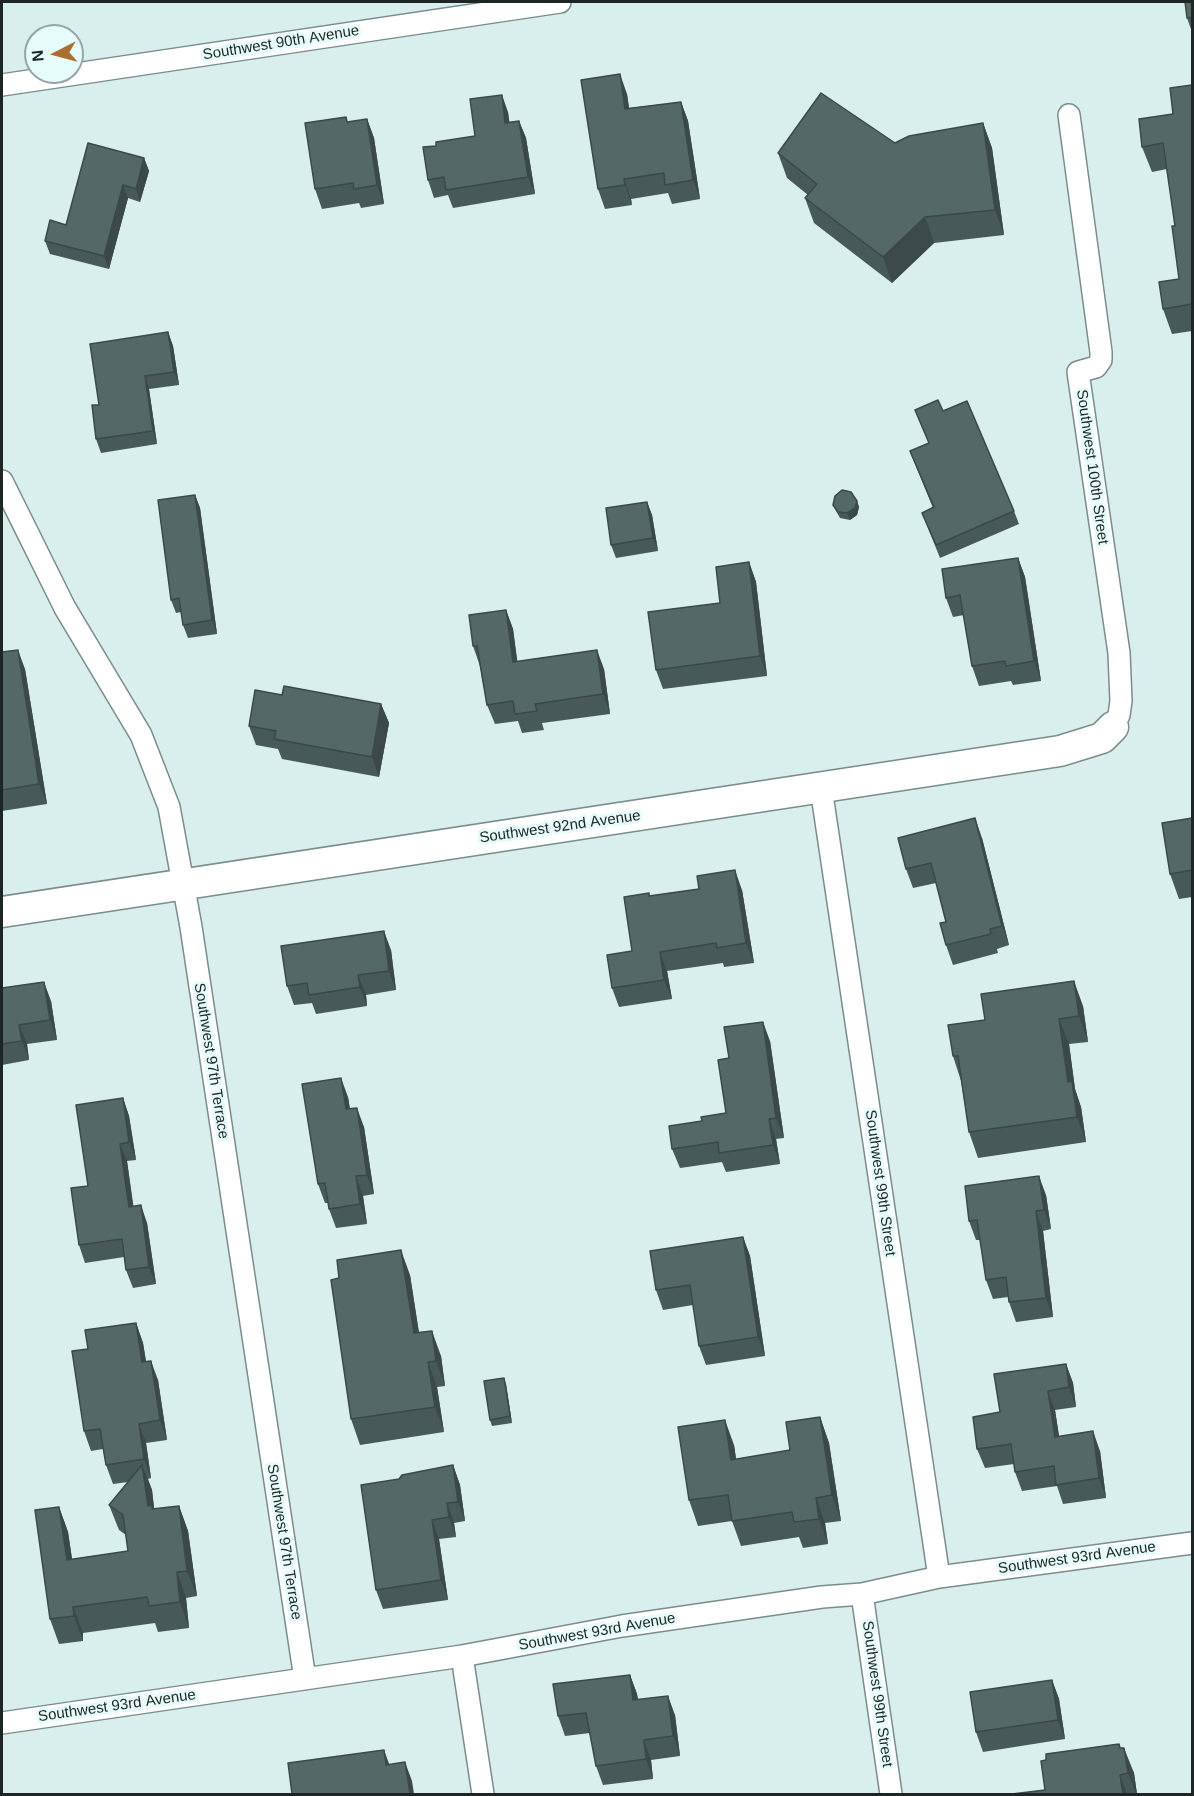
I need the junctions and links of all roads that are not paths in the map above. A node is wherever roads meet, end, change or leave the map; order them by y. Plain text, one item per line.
1 (560, 2) edge
2 (2, 85) edge
3 (1069, 115) dead end
4 (2, 481) edge
5 (1113, 727) joint
6 (821, 789) junction
7 (184, 883) junction
8 (2, 912) edge
9 (1192, 1543) edge
10 (939, 1576) junction
11 (862, 1594) junction
12 (462, 1656) junction
13 (304, 1679) junction
14 (2, 1723) edge
15 (483, 1794) edge
16 (891, 1794) edge

1 - 2 street, Southwest 90th Avenue
3 - 5 street, Southwest 100th Street
4 - 7 street, Southwest 97th Terrace
5 - 6 street, Southwest 92nd Avenue
6 - 7 street, Southwest 92nd Avenue
6 - 10 street, Southwest 99th Street
7 - 8 street, Southwest 92nd Avenue
7 - 13 street, Southwest 97th Terrace
9 - 10 street, Southwest 93rd Avenue
10 - 11 street, Southwest 93rd Avenue
11 - 12 street, Southwest 93rd Avenue
11 - 16 street, Southwest 99th Street
12 - 13 street, Southwest 93rd Avenue
12 - 15 street
13 - 14 street, Southwest 93rd Avenue

